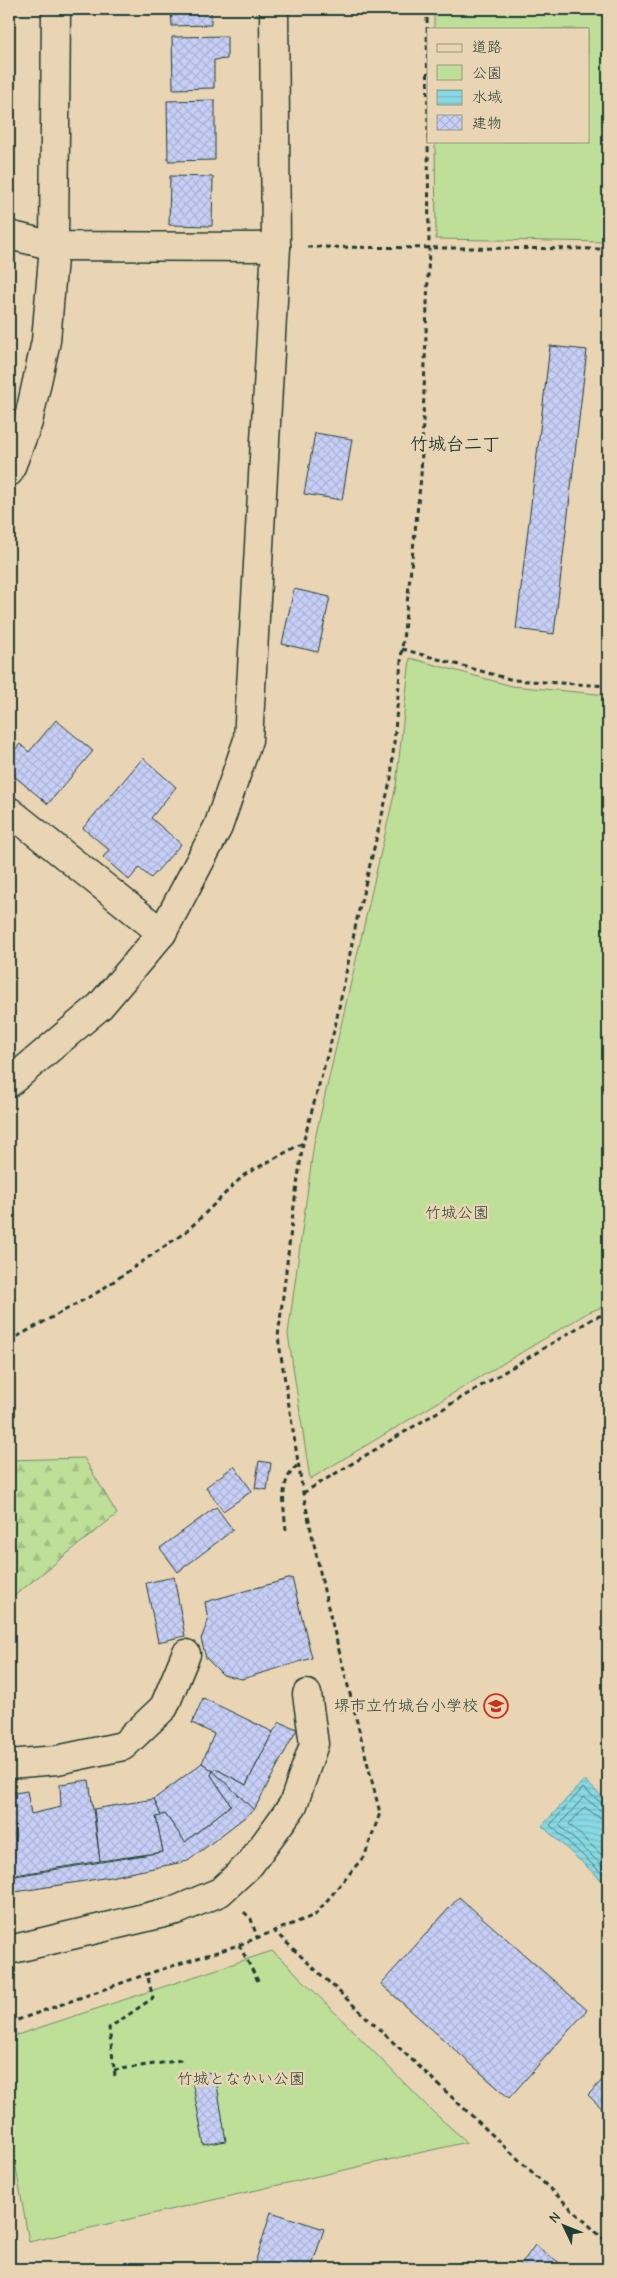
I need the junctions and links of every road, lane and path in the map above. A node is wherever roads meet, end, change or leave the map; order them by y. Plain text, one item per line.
1 (56, 9) edge
2 (274, 9) edge
3 (427, 9) edge
4 (427, 28) edge
5 (428, 142) edge
6 (9, 235) edge
7 (54, 246) junction
8 (276, 247) junction
9 (430, 248) junction
10 (608, 249) edge
11 (9, 472) edge
12 (402, 649) junction
13 (608, 686) edge
14 (9, 811) edge
15 (162, 934) junction
16 (9, 1083) edge
17 (304, 1143) junction
18 (608, 1313) edge
19 (9, 1341) edge
20 (299, 1465) junction
21 (286, 1530) dead end
22 (186, 1654) dead end
23 (307, 1694) dead end
24 (9, 1764) edge
25 (251, 1919) dead end
26 (257, 1937) junction
27 (239, 1945) junction
28 (9, 1950) edge
29 (147, 1974) junction
30 (258, 1981) dead end
31 (9, 2023) edge
32 (182, 2060) dead end
33 (114, 2070) junction
34 (115, 2076) dead end
35 (608, 2243) edge

1 - 7 street
2 - 8 street
3 - 4 path
5 - 9 path
6 - 7 street
7 - 8 street
7 - 11 street
8 - 9 path
8 - 15 street
9 - 10 path
9 - 12 path
12 - 13 path
12 - 17 path
14 - 15 street
15 - 16 street
17 - 19 path
17 - 20 path
18 - 20 path
20 - 21 path
22 - 24 street
23 - 28 street
25 - 26 path
26 - 27 path
26 - 35 path
27 - 29 path
27 - 30 path
29 - 31 path
29 - 33 path
32 - 33 path
33 - 34 path

